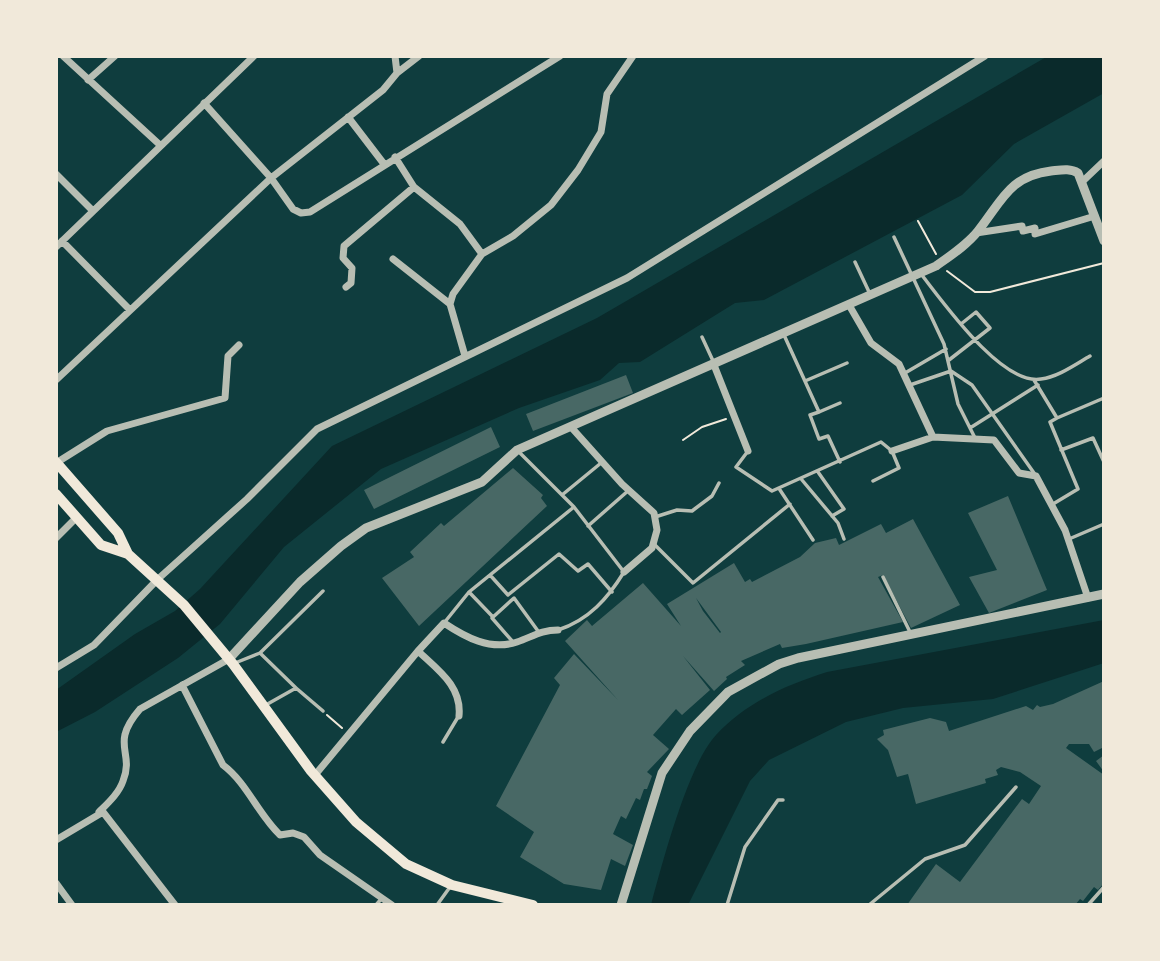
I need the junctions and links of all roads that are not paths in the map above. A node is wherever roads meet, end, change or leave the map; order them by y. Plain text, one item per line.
1 (63, 56) edge
2 (115, 56) edge
3 (254, 56) edge
4 (395, 56) edge
5 (419, 56) edge
6 (560, 56) edge
7 (633, 56) edge
8 (985, 56) edge
9 (397, 73) junction
10 (88, 80) junction
11 (204, 103) junction
12 (348, 117) junction
13 (160, 145) junction
14 (395, 157) junction
15 (1104, 161) edge
16 (384, 164) junction
17 (56, 174) edge
18 (271, 178) junction
19 (1083, 181) junction
20 (414, 187) junction
21 (92, 210) junction
22 (1095, 216) junction
23 (976, 233) junction
24 (894, 237) dead end
25 (1104, 241) edge
26 (59, 244) edge
27 (482, 254) junction
28 (393, 259) dead end
29 (855, 262) dead end
30 (917, 276) junction
31 (346, 287) dead end
32 (870, 296) junction
33 (450, 304) junction
34 (849, 305) junction
35 (130, 310) junction
36 (961, 324) junction
37 (785, 335) junction
38 (702, 337) dead end
39 (975, 341) junction
40 (239, 345) dead end
41 (946, 349) junction
42 (465, 356) junction
43 (1090, 356) dead end
44 (949, 360) junction
45 (847, 363) dead end
46 (715, 365) junction
47 (951, 371) junction
48 (904, 373) junction
49 (1032, 379) junction
50 (56, 380) edge
51 (805, 381) junction
52 (910, 385) junction
53 (1038, 385) junction
54 (1104, 398) edge
55 (840, 403) dead end
56 (818, 411) junction
57 (992, 414) junction
58 (1057, 418) junction
59 (571, 427) junction
60 (970, 428) junction
61 (933, 437) junction
62 (975, 438) junction
63 (517, 450) junction
64 (1061, 450) junction
65 (748, 451) joint
66 (892, 451) junction
67 (601, 462) junction
68 (840, 462) junction
69 (1104, 462) edge
70 (56, 463) edge
71 (818, 472) junction
72 (1036, 476) junction
73 (802, 480) junction
74 (873, 481) dead end
75 (719, 483) dead end
76 (629, 490) junction
77 (780, 490) junction
78 (56, 494) edge
79 (562, 495) junction
80 (790, 504) junction
81 (1053, 504) junction
82 (574, 507) junction
83 (832, 516) junction
84 (77, 517) junction
85 (655, 517) junction
86 (1104, 524) edge
87 (589, 526) junction
88 (56, 538) edge
89 (844, 539) dead end
90 (1069, 539) junction
91 (813, 540) dead end
92 (654, 544) junction
93 (128, 554) junction
94 (624, 572) junction
95 (490, 575) junction
96 (883, 577) dead end
97 (162, 583) junction
98 (323, 591) dead end
99 (469, 592) junction
100 (612, 592) junction
101 (1104, 594) edge
102 (510, 597) junction
103 (1088, 598) junction
104 (493, 617) junction
105 (444, 623) junction
106 (558, 630) joint
107 (538, 631) junction
108 (911, 634) junction
109 (514, 644) junction
110 (418, 651) junction
111 (260, 653) junction
112 (229, 659) junction
113 (56, 668) edge
114 (182, 685) junction
115 (296, 688) junction
116 (264, 706) junction
117 (323, 711) road end
118 (459, 716) joint
119 (342, 729) road end
120 (349, 734) junction
121 (443, 742) dead end
122 (315, 775) junction
123 (1016, 787) dead end
124 (783, 800) dead end
125 (99, 812) junction
126 (56, 840) edge
127 (56, 883) edge
128 (452, 885) junction
129 (1104, 887) edge
130 (379, 902) edge
131 (526, 904) edge
132 (72, 905) edge
133 (175, 905) edge
134 (392, 905) edge
135 (437, 905) edge
136 (621, 905) edge
137 (727, 905) edge
138 (869, 905) edge
139 (1088, 905) edge

1 - 10 street
2 - 10 street
3 - 11 street
4 - 9 street
5 - 9 street
6 - 14 street
7 - 27 street
8 - 42 street
9 - 12 street
10 - 13 street
11 - 13 street
11 - 18 street
12 - 16 street
12 - 18 street
13 - 21 street
14 - 16 street
14 - 20 street
15 - 19 street
16 - 18 street
17 - 21 street
18 - 35 street
19 - 22 street
19 - 23 street
20 - 27 street
20 - 31 street
21 - 26 street
22 - 23 street
22 - 25 street
23 - 30 street
24 - 30 lane
26 - 35 street
27 - 33 street
28 - 33 street
29 - 32 lane
30 - 32 street
30 - 36 lane
30 - 41 lane
32 - 34 street
33 - 42 street
34 - 37 street
34 - 48 street
35 - 50 street
36 - 39 lane
36 - 39 lane
37 - 46 street
37 - 51 lane
38 - 46 lane
39 - 44 lane
39 - 49 lane
40 - 70 street
41 - 44 lane
41 - 48 lane
42 - 97 street
43 - 49 lane
44 - 47 lane
45 - 51 lane
46 - 59 street
46 - 65 street
47 - 52 lane
47 - 57 lane
47 - 60 lane
48 - 52 street
49 - 53 lane
51 - 56 lane
52 - 61 street
53 - 57 lane
53 - 58 lane
54 - 58 lane
55 - 56 lane
56 - 68 lane
57 - 60 lane
57 - 72 lane
58 - 64 lane
59 - 63 street
59 - 67 street
60 - 62 lane
61 - 62 street
61 - 66 street
62 - 72 street
63 - 79 lane
63 - 112 street
64 - 69 lane
64 - 81 lane
65 - 77 lane
66 - 68 lane
66 - 74 lane
67 - 76 street
67 - 79 lane
68 - 71 lane
70 - 93 main road
71 - 73 lane
71 - 83 lane
72 - 81 street
73 - 77 lane
73 - 83 lane
75 - 85 lane
76 - 85 street
76 - 87 lane
77 - 80 lane
78 - 84 main road
79 - 82 lane
80 - 91 lane
80 - 92 lane
81 - 90 street
82 - 87 lane
82 - 95 lane
83 - 89 lane
84 - 88 street
84 - 93 main road
85 - 92 street
86 - 90 lane
87 - 94 lane
90 - 103 street
92 - 94 street
93 - 97 main road
94 - 100 lane
95 - 99 lane
95 - 102 lane
96 - 108 lane
97 - 112 main road
97 - 113 street
98 - 111 lane
99 - 104 lane
99 - 105 lane
100 - 102 lane
100 - 106 lane
101 - 103 street
102 - 104 lane
102 - 107 lane
103 - 108 street
104 - 109 lane
105 - 109 street
105 - 110 street
106 - 107 street
107 - 109 street
108 - 136 street
110 - 118 street
110 - 120 street
111 - 112 lane
111 - 115 lane
112 - 114 street
112 - 116 main road
114 - 125 street
114 - 130 street
115 - 116 lane
115 - 117 lane
116 - 122 main road
118 - 121 lane
119 - 120 lane
120 - 122 street
122 - 128 main road
123 - 138 lane
124 - 137 lane
125 - 126 street
125 - 133 street
127 - 132 street
128 - 131 main road
128 - 135 lane
129 - 139 lane
130 - 134 street

